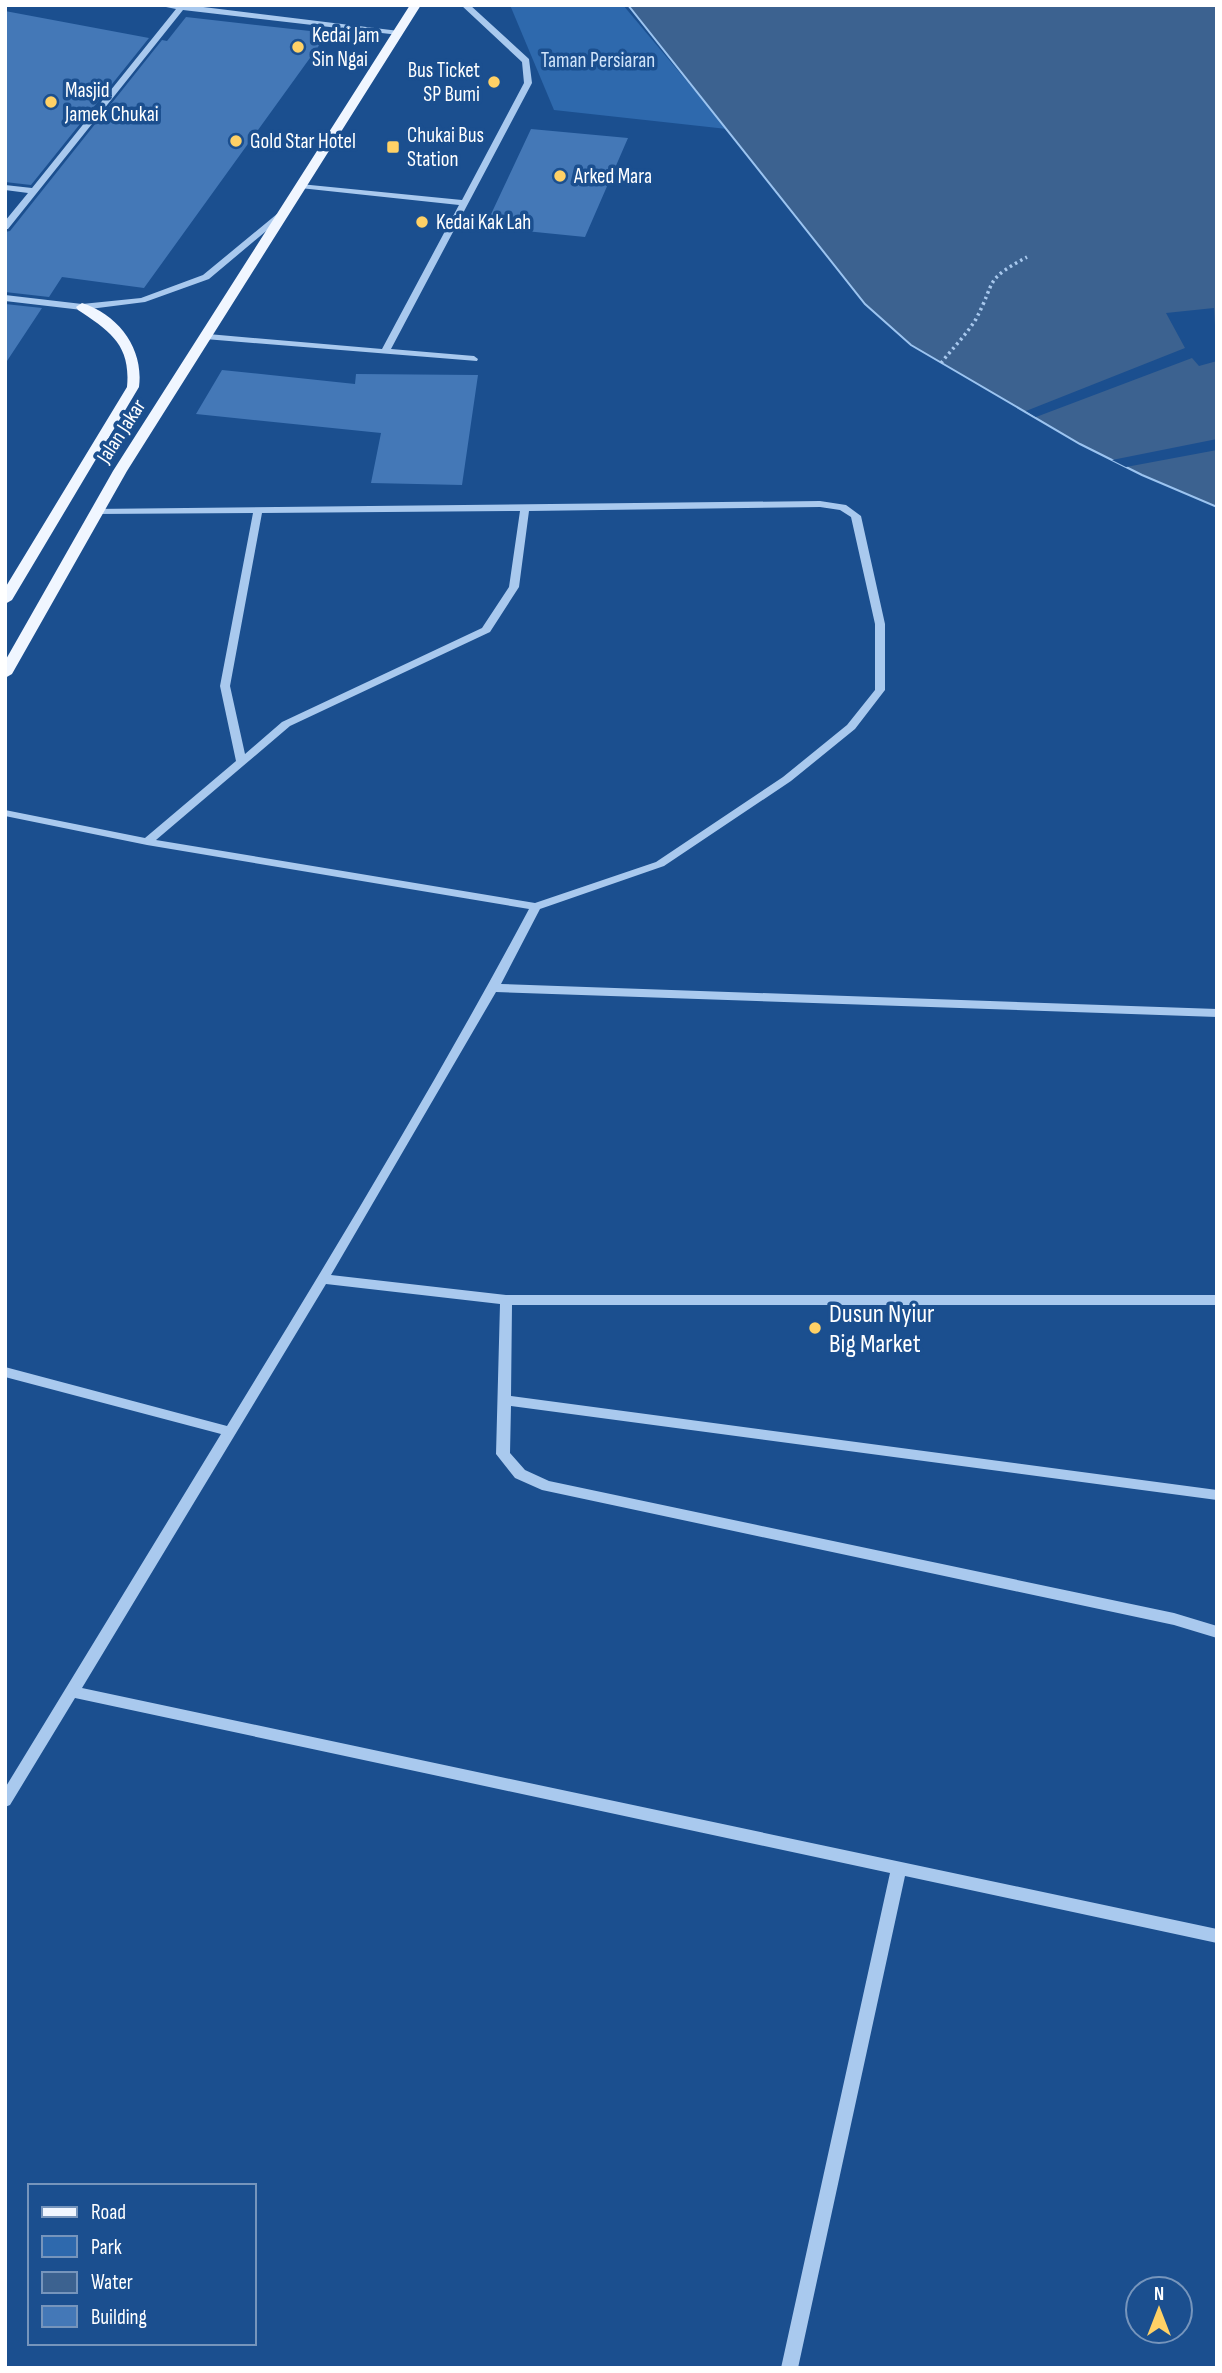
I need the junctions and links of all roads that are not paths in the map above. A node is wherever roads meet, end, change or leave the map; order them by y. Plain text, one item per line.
1 (160, 5) edge
2 (416, 5) edge
3 (465, 5) edge
4 (182, 7) edge
5 (399, 33) junction
6 (300, 186) junction
7 (5, 187) edge
8 (35, 191) junction
9 (464, 203) junction
10 (280, 216) junction
11 (5, 227) edge
12 (5, 298) edge
13 (82, 307) junction
14 (208, 337) junction
15 (385, 352) junction
16 (474, 359) dead end
17 (525, 508) junction
18 (258, 509) junction
19 (96, 511) junction
20 (5, 600) edge
21 (5, 674) edge
22 (241, 762) junction
23 (5, 813) edge
24 (147, 842) junction
25 (536, 907) junction
26 (493, 988) junction
27 (1217, 1013) edge
28 (323, 1279) junction
29 (506, 1300) junction
30 (1217, 1300) edge
31 (5, 1373) edge
32 (503, 1400) junction
33 (231, 1432) junction
34 (1217, 1496) edge
35 (1217, 1632) edge
36 (74, 1692) junction
37 (5, 1801) edge
38 (900, 1868) junction
39 (1217, 1936) edge
40 (789, 2368) edge

1 - 4 street
2 - 5 main road, Jalan Jakar
3 - 9 street
4 - 5 street
4 - 8 street
5 - 6 main road, Jalan Jakar
6 - 9 street
6 - 10 main road, Jalan Jakar
7 - 8 street
8 - 11 street
9 - 15 street
10 - 13 street
10 - 14 main road, Jalan Jakar
12 - 13 street
13 - 20 main road, Jalan Jakar
14 - 15 street
14 - 19 main road, Jalan Jakar
15 - 16 street
17 - 18 street
17 - 22 street
17 - 25 street
18 - 19 street
18 - 22 street
19 - 21 main road, Jalan Jakar
22 - 24 street
23 - 24 street
24 - 25 street
25 - 26 street
26 - 27 street
26 - 28 street
28 - 29 street
28 - 33 street
29 - 30 street
29 - 32 street
31 - 33 street
32 - 34 street
32 - 35 street
33 - 36 street
36 - 37 street
36 - 38 street
38 - 39 street
38 - 40 street

